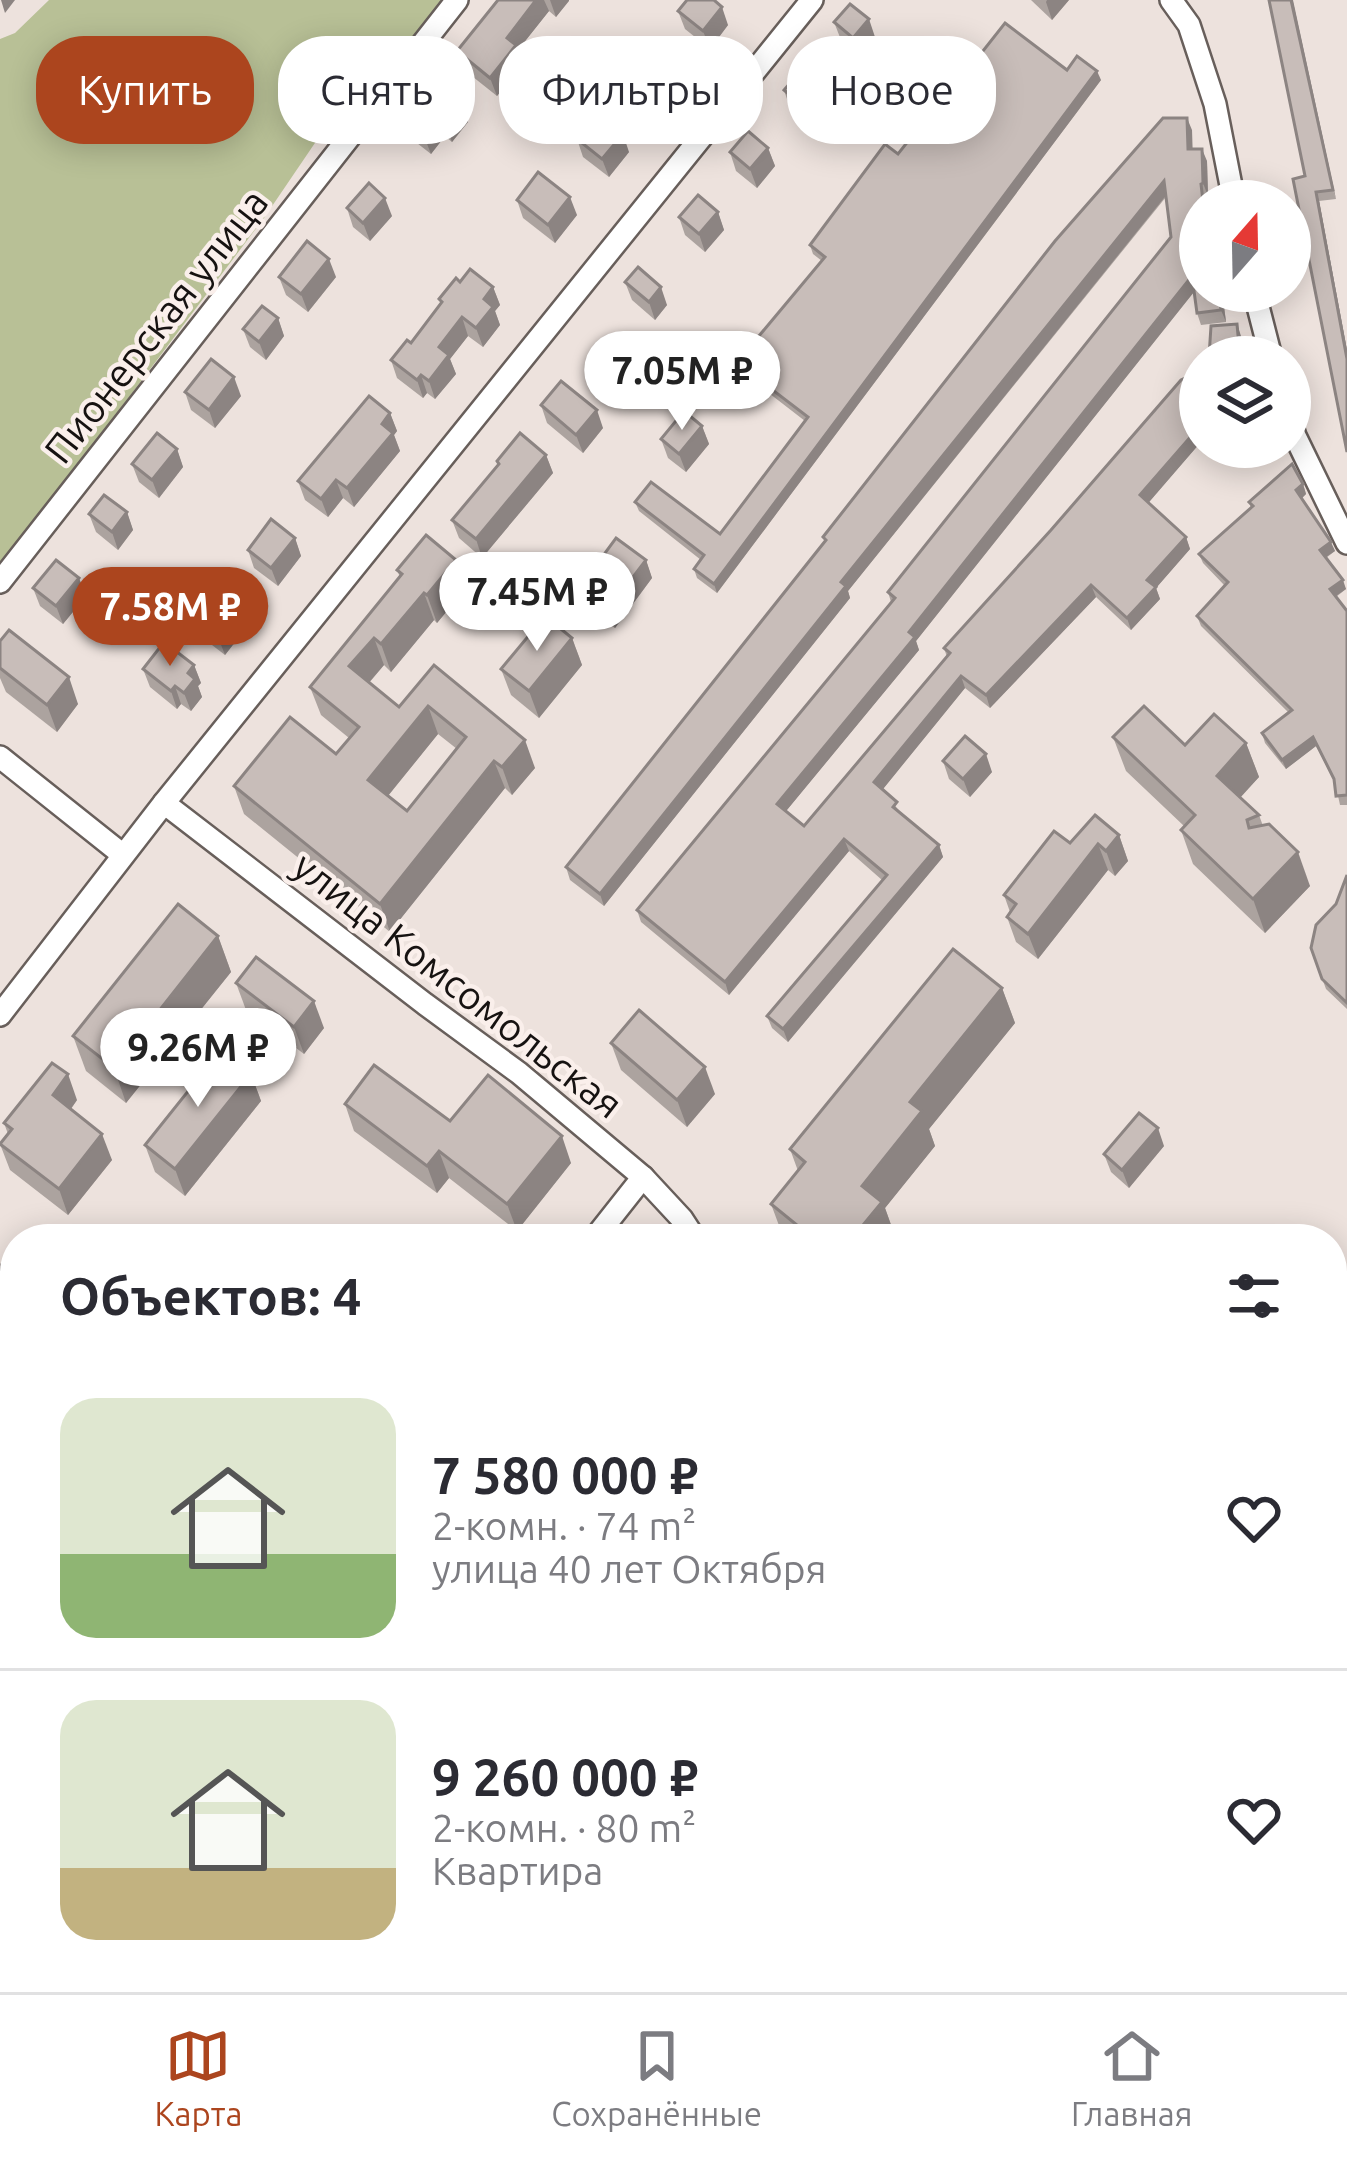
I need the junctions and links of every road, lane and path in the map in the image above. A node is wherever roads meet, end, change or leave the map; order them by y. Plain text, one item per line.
1 (457, 0) edge
2 (812, 0) edge
3 (1171, 0) edge
4 (1230, 180) edge
5 (1311, 468) edge
6 (1347, 543) edge
7 (0, 583) edge
8 (0, 757) edge
9 (164, 802) junction
10 (123, 855) junction
11 (0, 1015) edge
12 (643, 1177) junction
13 (606, 1224) edge
14 (685, 1224) edge

1 - 7 street, Пионерская улица
2 - 9 street
3 - 4 street
5 - 6 street
8 - 10 street
9 - 10 street
9 - 12 street, улица Комсомольская
10 - 11 street
12 - 13 street
12 - 14 street, улица Комсомольская

